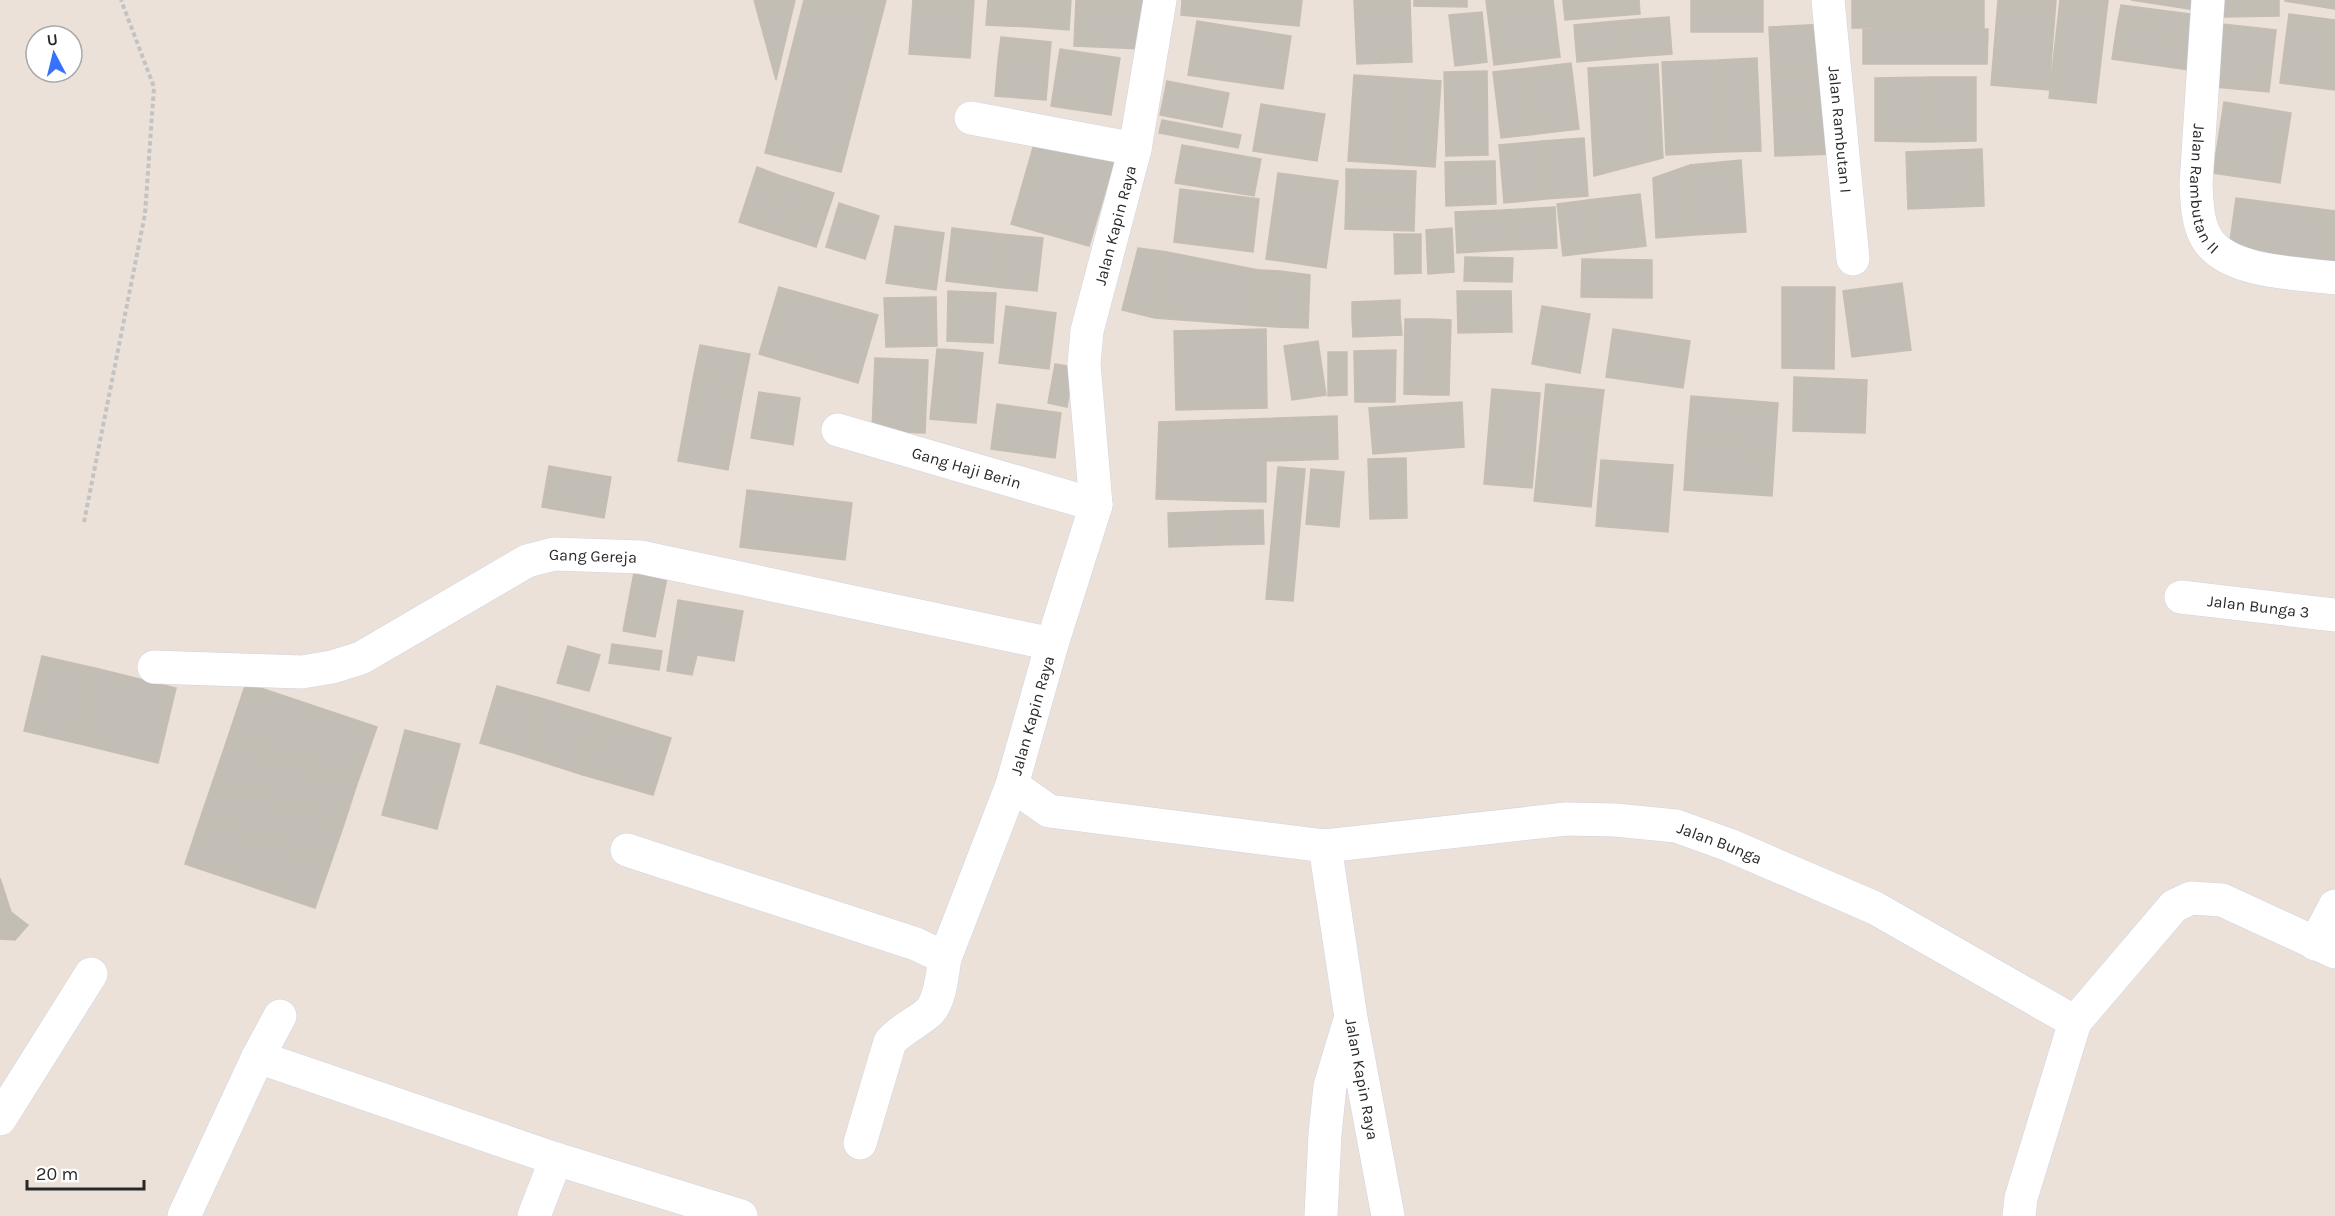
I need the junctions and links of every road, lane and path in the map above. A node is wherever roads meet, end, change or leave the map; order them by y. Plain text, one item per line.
1 (121, 0) edge
2 (1160, 0) edge
3 (1828, 0) edge
4 (2208, 0) edge
5 (971, 118) dead end
6 (1135, 149) junction
7 (1853, 259) dead end
8 (2335, 278) edge
9 (838, 430) dead end
10 (1096, 505) junction
11 (84, 522) dead end
12 (2181, 597) dead end
13 (2335, 615) edge
14 (1052, 644) junction
15 (154, 667) dead end
16 (1012, 785) junction
17 (1325, 846) junction
18 (627, 850) dead end
19 (2335, 906) edge
20 (2325, 948) edge
21 (945, 958) junction
22 (91, 974) dead end
23 (280, 1016) dead end
24 (1351, 1018) junction
25 (2075, 1022) junction
26 (258, 1057) junction
27 (0, 1119) edge
28 (860, 1143) dead end
29 (556, 1159) junction
30 (184, 1216) edge
31 (534, 1216) edge
32 (741, 1216) edge
33 (1321, 1216) edge
34 (1388, 1216) edge
35 (2019, 1216) edge

1 - 11 path
2 - 6 street, Jalan Kapin Raya
3 - 7 street, Jalan Rambutan I
4 - 8 street, Jalan Rambutan II
5 - 6 street
6 - 10 street, Jalan Kapin Raya
9 - 10 street, Gang Haji Berin
10 - 14 street, Jalan Kapin Raya
12 - 13 street, Jalan Bunga 3
14 - 15 street, Gang Gereja
14 - 16 street, Jalan Kapin Raya
16 - 17 street, Jalan Kapin Raya
16 - 21 street
17 - 24 street, Jalan Kapin Raya
17 - 25 street, Jalan Bunga
18 - 21 street
19 - 20 street
20 - 25 street
21 - 28 street
22 - 27 street
23 - 26 street
24 - 33 street
24 - 34 street, Jalan Kapin Raya
25 - 35 street
26 - 29 street
26 - 30 street
29 - 31 street
29 - 32 street

